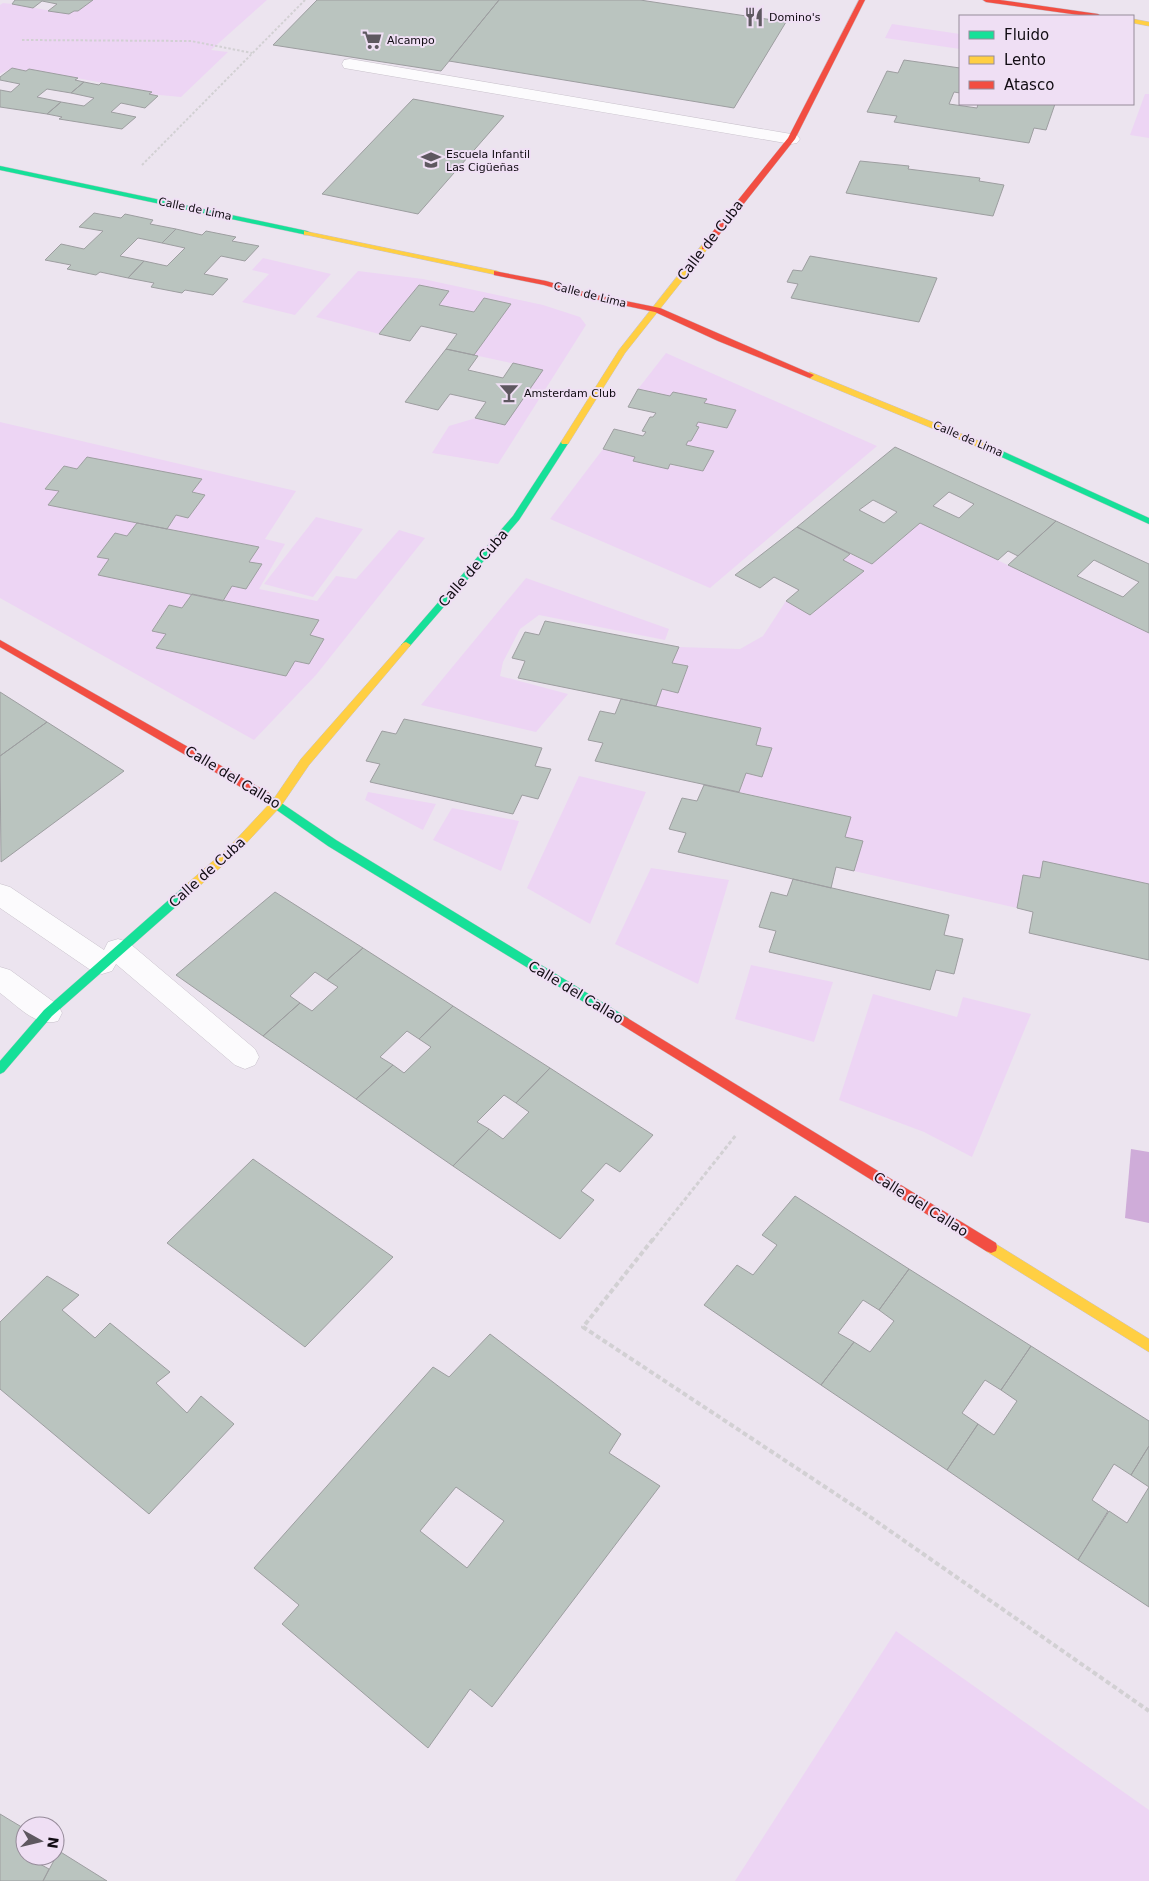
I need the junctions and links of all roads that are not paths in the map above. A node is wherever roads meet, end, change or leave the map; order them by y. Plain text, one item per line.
1 (862, 0) edge
2 (986, 0) edge
3 (1091, 15) edge
4 (1134, 21) edge
5 (1149, 24) edge
6 (350, 64) dead end
7 (462, 64) dead end
8 (502, 71) dead end
9 (460, 84) junction
10 (505, 91) junction
11 (791, 139) junction
12 (0, 168) edge
13 (657, 310) junction
14 (1149, 521) edge
15 (0, 643) edge
16 (277, 803) junction
17 (0, 894) edge
18 (110, 957) junction
19 (0, 978) edge
20 (48, 1013) junction
21 (245, 1057) dead end
22 (0, 1069) edge
23 (1149, 1346) edge

1 - 11 street, Calle de Cuba
2 - 3 street
4 - 5 street
6 - 9 lane
7 - 9 lane
8 - 10 lane
9 - 10 lane
10 - 11 lane
11 - 13 street, Calle de Cuba
12 - 13 street, Calle de Lima
13 - 14 street, Calle de Lima
13 - 16 street, Calle de Cuba
15 - 16 street, Calle del Callao
16 - 18 street, Calle de Cuba
16 - 23 street, Calle del Callao
17 - 18 lane
18 - 20 street, Calle de Cuba
18 - 21 lane
19 - 20 lane
20 - 22 street, Calle de Cuba

